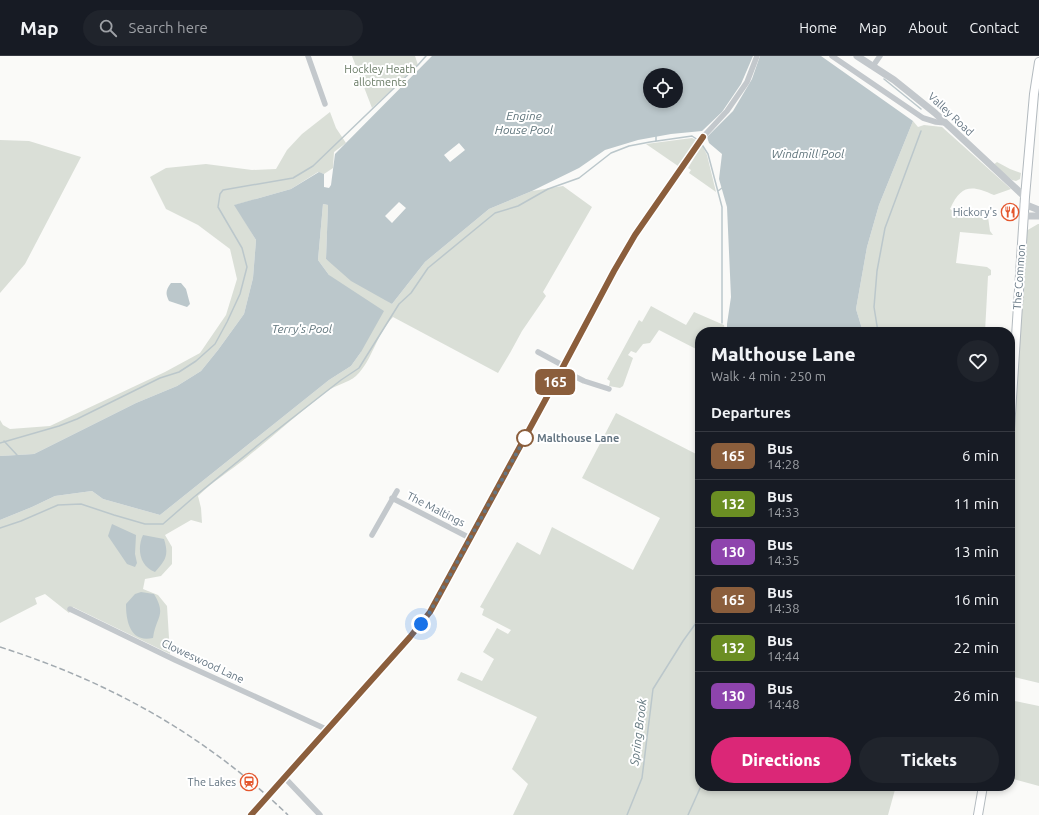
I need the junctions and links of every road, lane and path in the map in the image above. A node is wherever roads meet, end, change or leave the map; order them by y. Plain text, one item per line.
1 (308, 56) edge
2 (757, 56) edge
3 (832, 56) edge
4 (857, 56) edge
5 (880, 56) edge
6 (1039, 62) edge
7 (873, 66) junction
8 (325, 104) dead end
9 (946, 124) junction
10 (1024, 201) junction
11 (1039, 210) edge
12 (1023, 216) junction
13 (1039, 216) edge
14 (1015, 347) edge
15 (538, 352) dead end
16 (563, 368) junction
17 (608, 389) dead end
18 (396, 491) dead end
19 (392, 498) junction
20 (372, 535) dead end
21 (470, 538) junction
22 (70, 609) dead end
23 (328, 730) junction
24 (284, 778) junction
25 (982, 791) edge
26 (251, 815) edge
27 (320, 815) edge
28 (978, 815) edge

1 - 8 street
2 - 16 street
3 - 9 street
4 - 7 street, Valley Road
5 - 7 street
6 - 10 main road, The Common
7 - 9 street, Valley Road
9 - 10 street, Valley Road
10 - 11 street
10 - 12 main road, The Common
12 - 13 street
12 - 14 main road, The Common
15 - 16 street
16 - 17 street
16 - 21 street
18 - 19 street, The Maltings
19 - 20 street, The Maltings
19 - 21 street, The Maltings
21 - 23 street
22 - 23 street, Cloweswood Lane
23 - 24 street
24 - 26 street, bridge
24 - 27 street
25 - 28 main road

